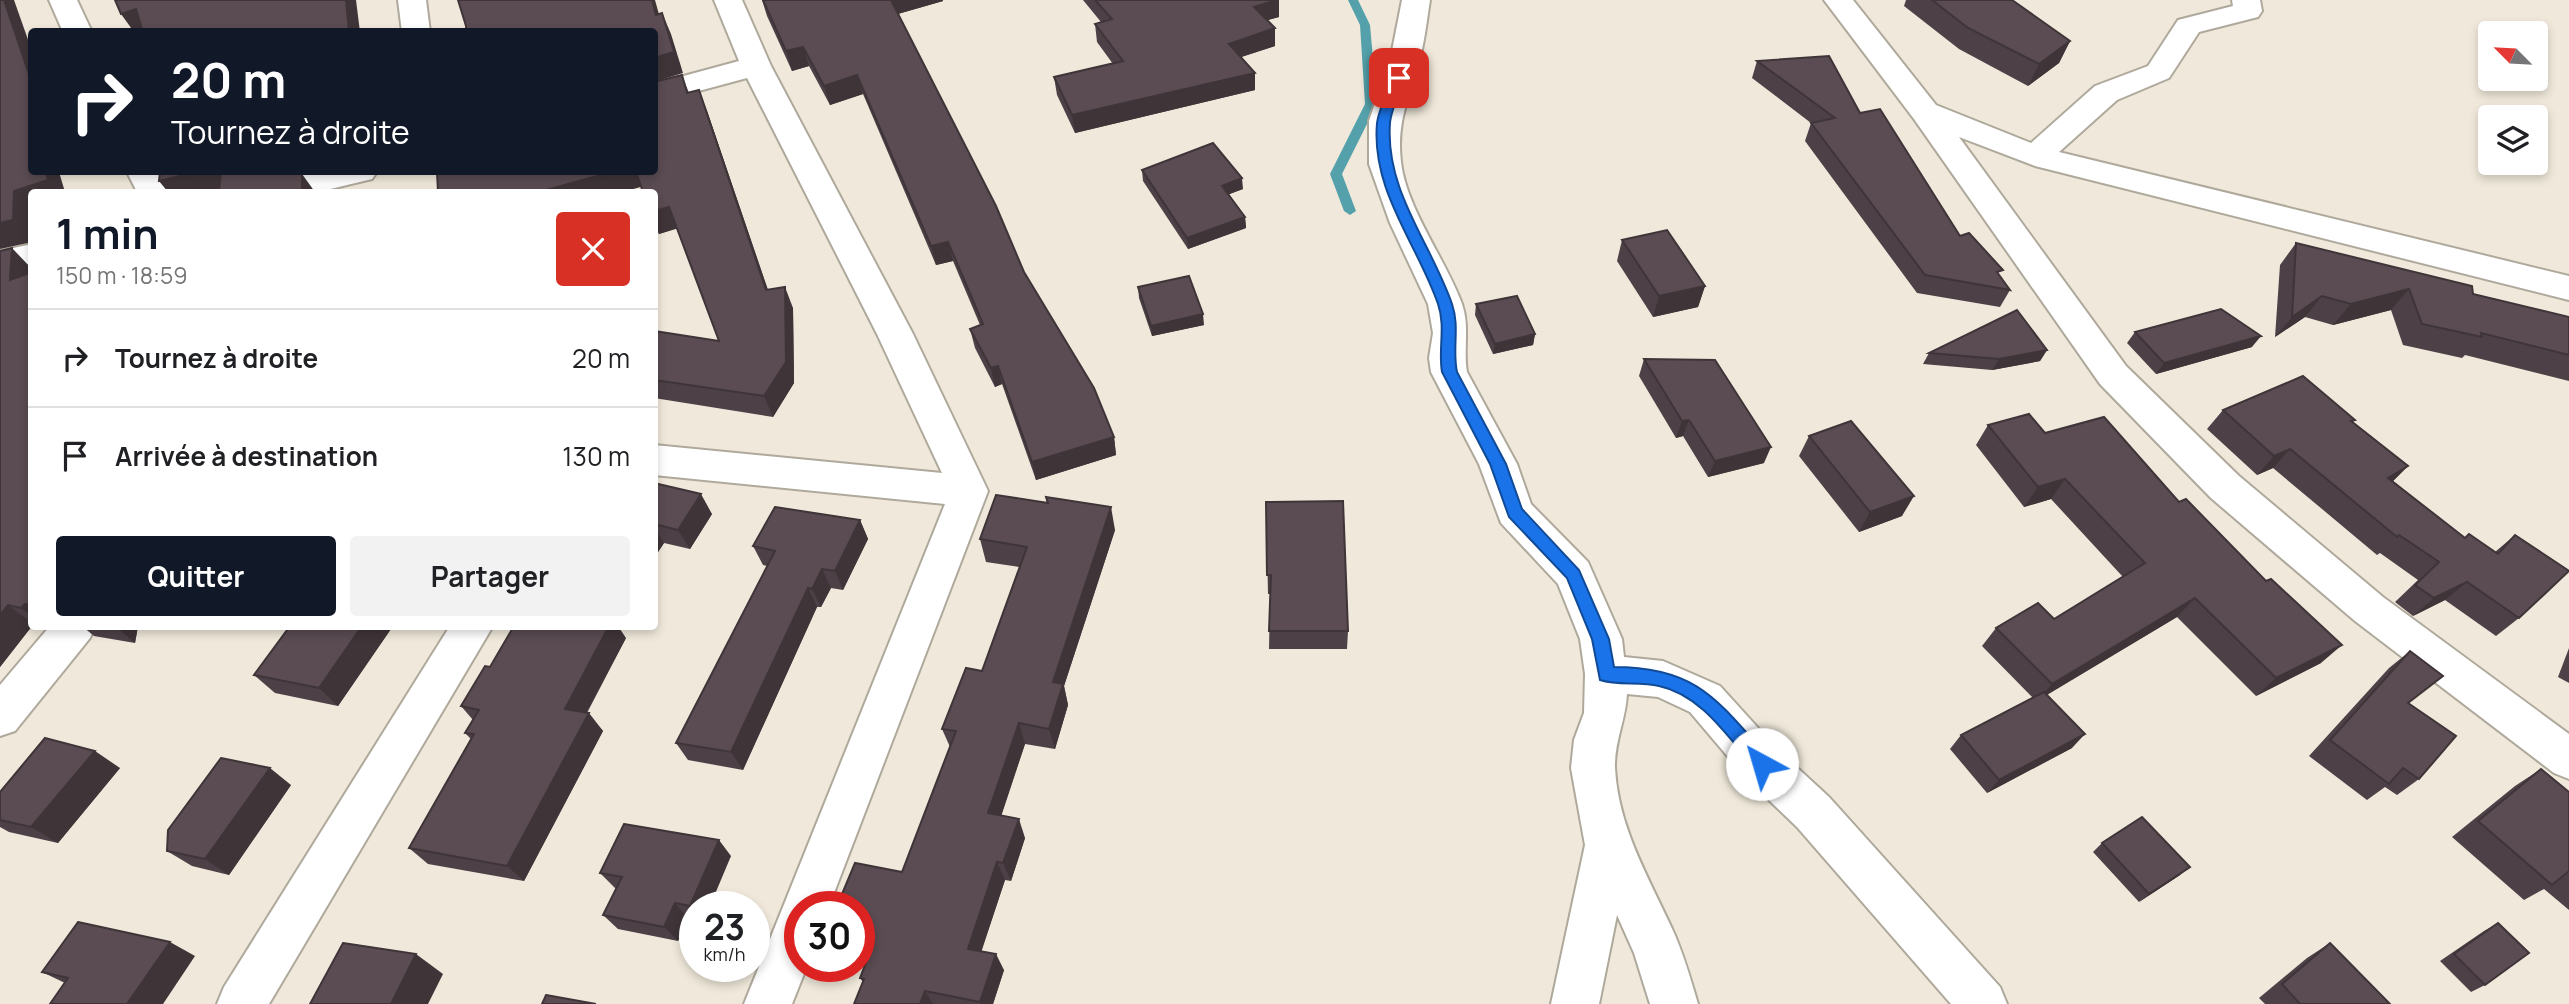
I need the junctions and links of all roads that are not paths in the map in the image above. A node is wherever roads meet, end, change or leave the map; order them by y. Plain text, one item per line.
1 (63, 0) edge
2 (412, 0) edge
3 (728, 0) edge
4 (1416, 0) edge
5 (1838, 0) edge
6 (2246, 0) edge
7 (76, 28) edge
8 (416, 28) edge
9 (756, 66) junction
10 (658, 93) edge
11 (1924, 112) junction
12 (2035, 156) junction
13 (348, 175) edge
14 (287, 189) edge
15 (28, 256) edge
16 (0, 263) edge
17 (2569, 288) edge
18 (658, 460) edge
19 (969, 491) junction
20 (72, 630) edge
21 (470, 630) edge
22 (1606, 674) junction
23 (0, 718) edge
24 (2569, 759) edge
25 (1608, 845) junction
26 (812, 891) edge
27 (784, 963) edge
28 (241, 1004) edge
29 (768, 1004) edge
30 (1575, 1004) edge
31 (1674, 1004) edge
32 (1983, 1004) edge

1 - 7 street
2 - 8 street
3 - 9 street
4 - 22 street
5 - 11 street
6 - 12 street
9 - 10 street
9 - 19 street
11 - 12 street
11 - 24 street
12 - 17 street
13 - 14 street
15 - 16 street
18 - 19 street
19 - 26 street
20 - 23 street
21 - 28 street
22 - 25 street
22 - 32 street
25 - 30 street
25 - 31 street
27 - 29 street

